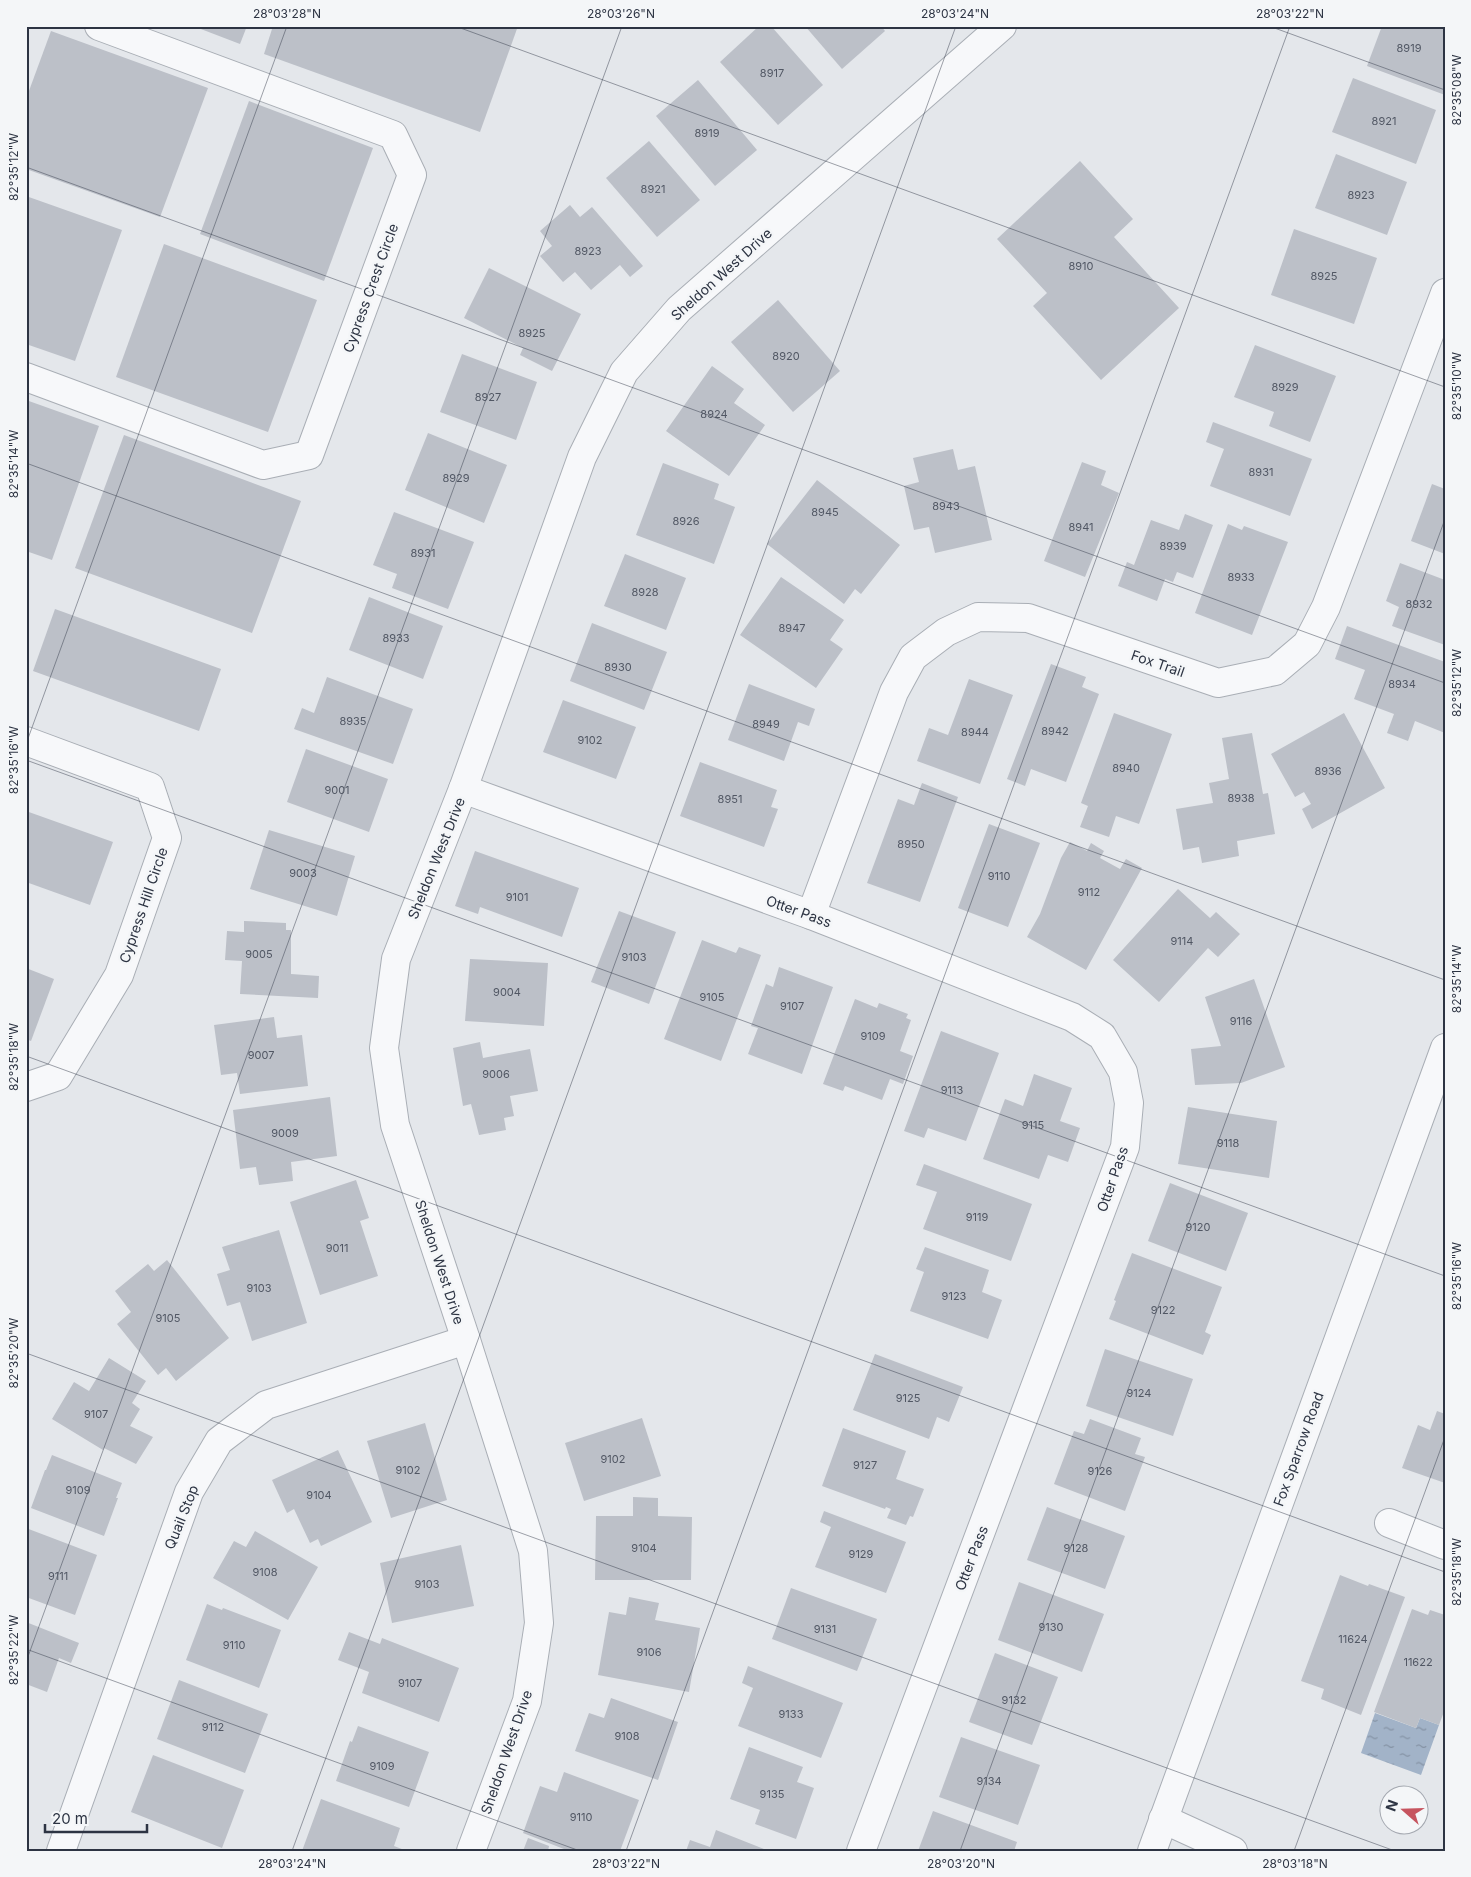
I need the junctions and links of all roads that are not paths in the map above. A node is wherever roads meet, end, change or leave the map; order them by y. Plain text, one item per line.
1 (99, 26) edge
2 (1002, 26) edge
3 (1445, 293) edge
4 (26, 377) edge
5 (26, 741) edge
6 (463, 789) junction
7 (811, 915) junction
8 (1445, 1048) edge
9 (26, 1087) edge
10 (466, 1340) junction
11 (1389, 1523) dead end
12 (1445, 1545) edge
13 (1163, 1819) junction
14 (61, 1851) edge
15 (471, 1851) edge
16 (861, 1851) edge
17 (1152, 1851) edge
18 (1233, 1851) edge

1 - 4 street, Cypress Crest Circle
2 - 6 street, Sheldon West Drive
3 - 7 street, Fox Trail
5 - 9 street, Cypress Hill Circle
6 - 7 street, Otter Pass
6 - 10 street, Sheldon West Drive
7 - 16 street, Otter Pass
8 - 13 street, Fox Sparrow Road
10 - 14 street, Quail Stop
10 - 15 street, Sheldon West Drive
11 - 12 street
13 - 17 street, Fox Sparrow Road
13 - 18 street

